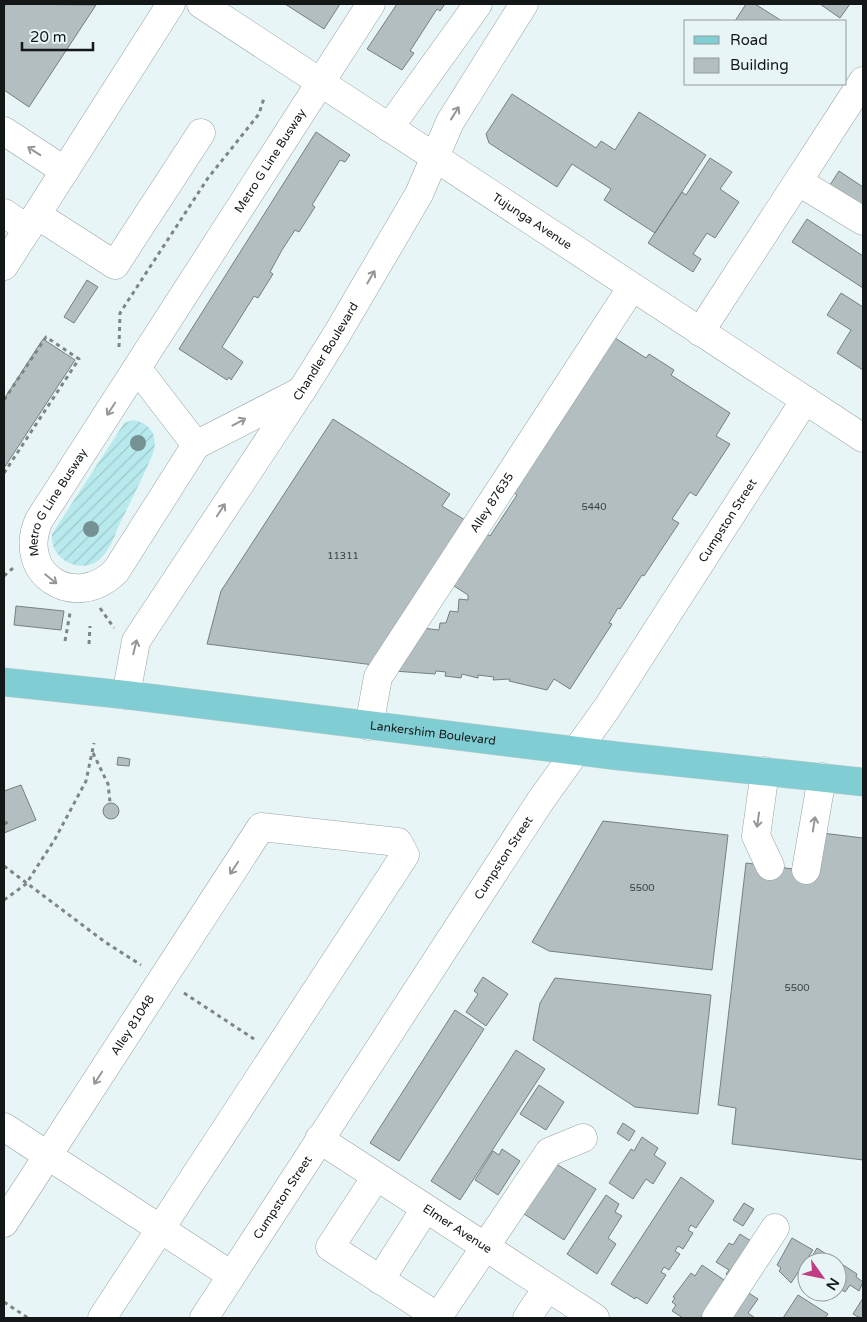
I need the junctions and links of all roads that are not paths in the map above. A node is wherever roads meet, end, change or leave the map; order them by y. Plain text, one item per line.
1 (171, 4) edge
2 (201, 4) edge
3 (371, 4) edge
4 (478, 4) edge
5 (524, 4) edge
6 (863, 81) edge
7 (320, 82) junction
8 (855, 114) edge
9 (389, 128) junction
10 (4, 131) edge
11 (201, 133) dead end
12 (433, 157) junction
13 (65, 171) junction
14 (799, 182) junction
15 (4, 213) edge
16 (863, 221) edge
17 (32, 222) junction
18 (4, 266) edge
19 (632, 287) junction
20 (700, 332) junction
21 (138, 368) junction
22 (302, 390) junction
23 (805, 400) junction
24 (863, 438) edge
25 (196, 445) junction
26 (4, 682) edge
27 (126, 695) junction
28 (369, 726) junction
29 (578, 750) junction
30 (764, 771) junction
31 (822, 777) junction
32 (863, 782) edge
33 (770, 866) dead end
34 (806, 870) dead end
35 (4, 1127) edge
36 (583, 1138) dead end
37 (319, 1139) junction
38 (47, 1155) junction
39 (376, 1177) junction
40 (425, 1209) junction
41 (4, 1223) edge
42 (775, 1228) dead end
43 (160, 1229) junction
44 (485, 1248) junction
45 (231, 1275) junction
46 (380, 1280) junction
47 (547, 1288) junction
48 (589, 1317) edge
49 (102, 1318) edge
50 (204, 1318) edge
51 (527, 1318) edge
52 (716, 1318) edge

1 - 13 street
2 - 7 street, Tujunga Avenue
3 - 7 street, Metro G Line Busway
4 - 9 street
12 -> 5 street, Chandler Boulevard
6 - 8 street
7 - 9 street, Tujunga Avenue
7 - 21 street, Metro G Line Busway
8 - 14 street
9 - 12 street, Tujunga Avenue
13 -> 10 street
11 - 17 street
12 - 19 street, Tujunga Avenue
22 -> 12 street, Chandler Boulevard
13 - 17 street
14 - 16 street
14 - 20 street
15 - 17 street
17 - 18 street
19 - 20 street, Tujunga Avenue
19 - 28 street, Alley 87635
20 - 23 street, Tujunga Avenue
21 - 25 street
21 -> 25 street, Metro G Line Busway
25 -> 22 street
27 -> 22 street, Chandler Boulevard
23 - 24 street, Tujunga Avenue
23 - 29 street, Cumpston Street
26 - 27 main road, Lankershim Boulevard
27 - 28 main road, Lankershim Boulevard
28 - 29 main road, Lankershim Boulevard
29 - 30 main road, Lankershim Boulevard
29 - 37 street, Cumpston Street
30 - 31 main road, Lankershim Boulevard
30 -> 33 street
31 - 32 main road, Lankershim Boulevard
34 -> 31 street
35 - 38 street
36 - 44 street
37 - 39 street, Elmer Avenue
37 - 45 street, Cumpston Street
38 - 41 street, Alley 81048
38 - 43 street
43 -> 38 street, Alley 81048
39 - 40 street, Elmer Avenue
39 - 46 street
40 - 44 street, Elmer Avenue
40 - 46 street
42 - 52 street
43 - 45 street
43 - 49 street
44 - 46 street
44 - 47 street, Elmer Avenue
45 - 50 street, Cumpston Street
47 - 48 street, Elmer Avenue
47 - 51 street

